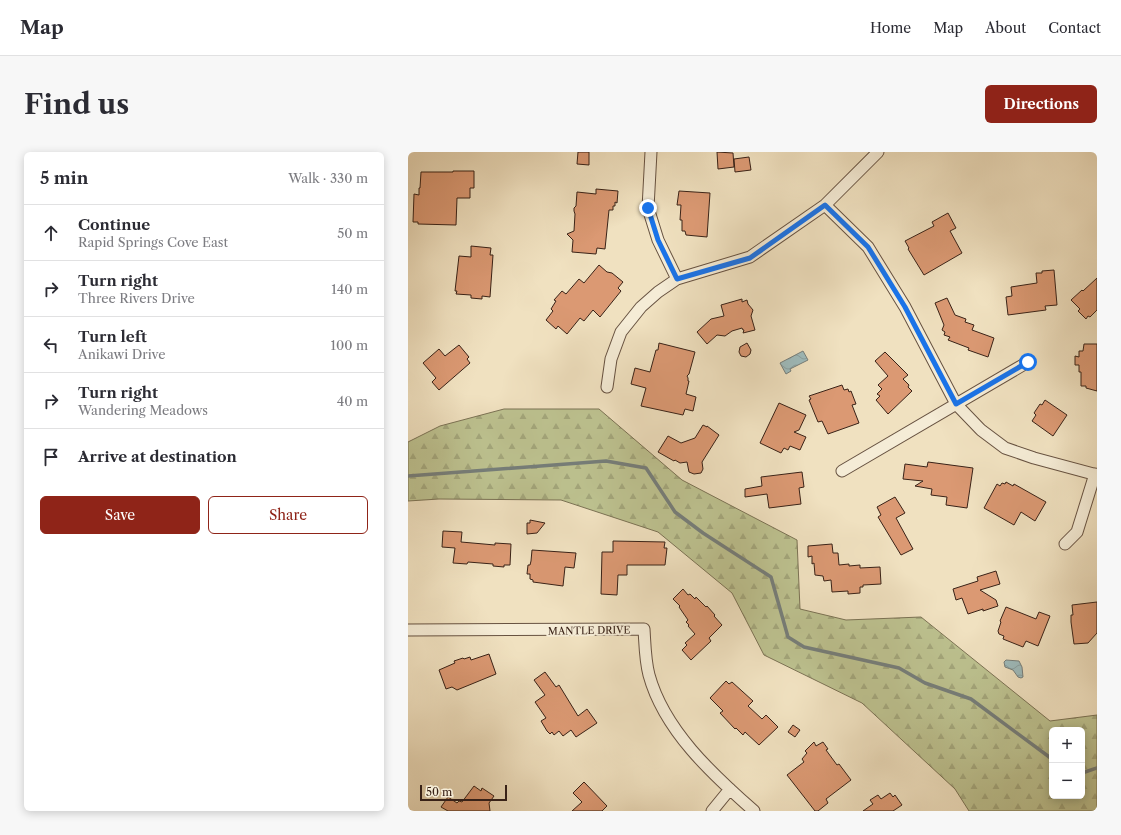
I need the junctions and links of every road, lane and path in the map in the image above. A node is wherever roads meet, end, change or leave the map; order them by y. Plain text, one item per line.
1 (651, 152) edge
2 (878, 152) edge
3 (825, 205) junction
4 (677, 279) junction
5 (1028, 362) dead end
6 (608, 387) dead end
7 (956, 404) junction
8 (842, 471) dead end
9 (1096, 474) edge
10 (1065, 544) dead end
11 (408, 630) edge
12 (730, 789) junction
13 (712, 811) edge
14 (754, 811) edge

1 - 4 street
2 - 3 street
3 - 4 street
3 - 7 street
4 - 6 street
5 - 7 street
7 - 8 street
7 - 9 street
9 - 10 street
11 - 12 street, MANTLE DRIVE
12 - 13 street
12 - 14 street, MANTLE DRIVE

